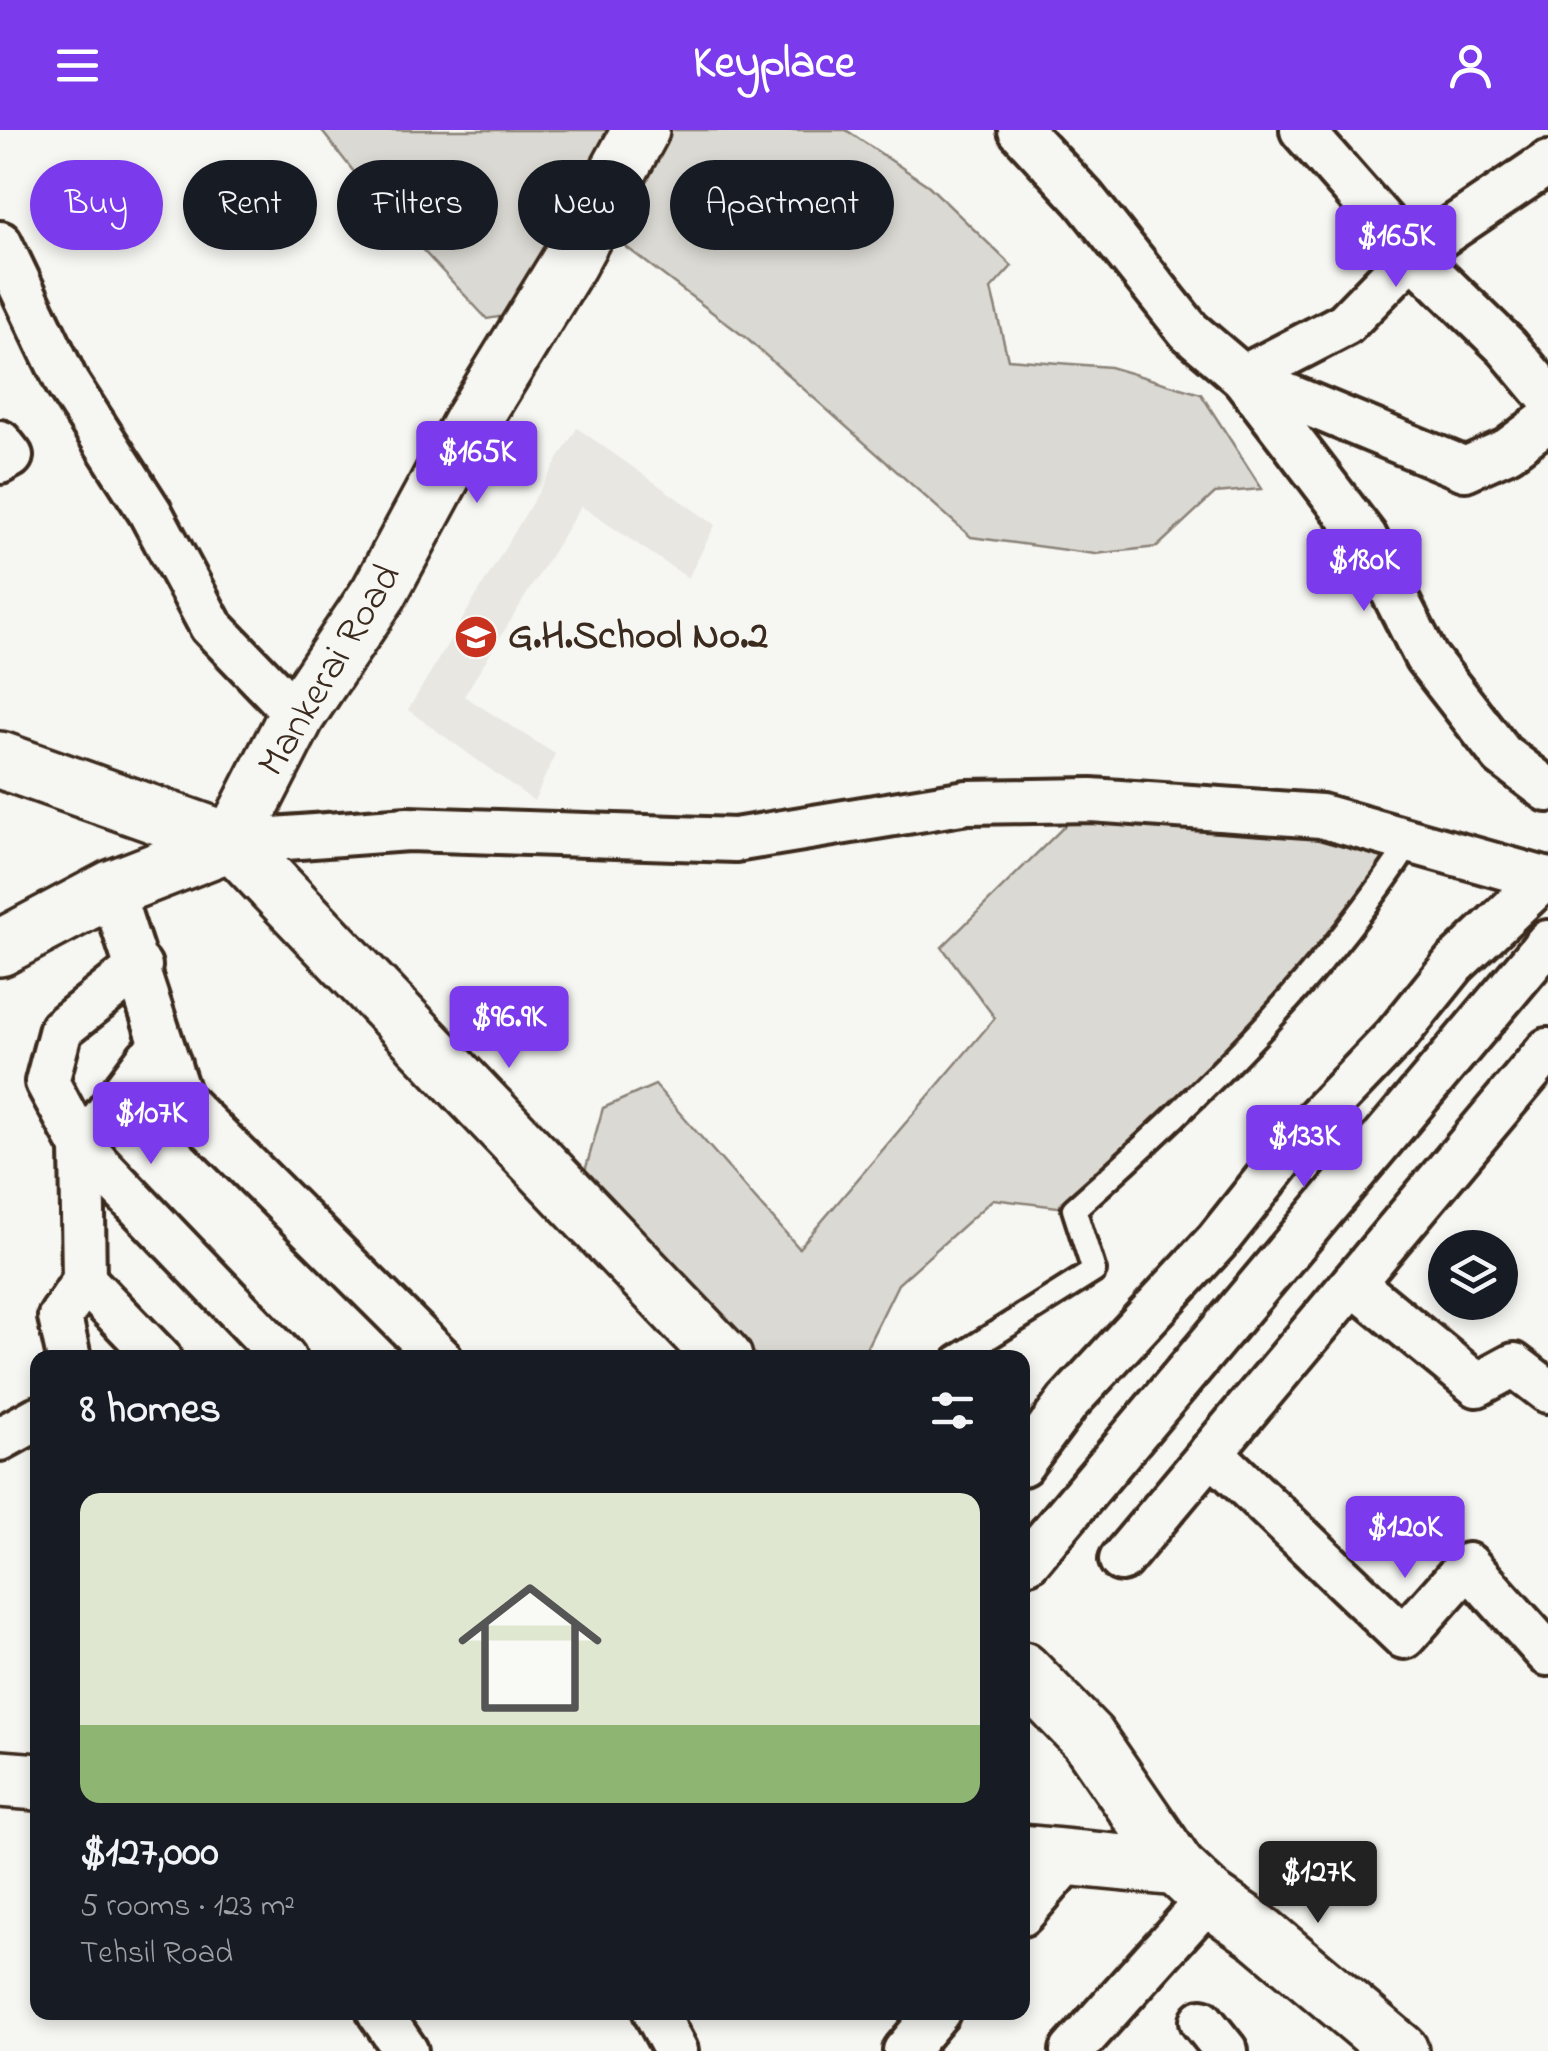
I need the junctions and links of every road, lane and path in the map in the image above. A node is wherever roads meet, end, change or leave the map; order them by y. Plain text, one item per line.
1 (641, 130) edge
2 (1020, 130) edge
3 (1302, 130) edge
4 (1548, 163) edge
5 (0, 243) edge
6 (1412, 255) junction
7 (1243, 377) junction
8 (1548, 396) edge
9 (1548, 420) edge
10 (0, 442) edge
11 (0, 462) edge
12 (297, 716) junction
13 (0, 760) edge
14 (1548, 790) edge
15 (1411, 841) junction
16 (232, 842) junction
17 (1546, 879) edge
18 (112, 889) junction
19 (1548, 942) edge
20 (0, 948) edge
21 (140, 966) junction
22 (1548, 1050) edge
23 (169, 1064) junction
24 (82, 1147) junction
25 (84, 1280) junction
26 (1353, 1282) junction
27 (67, 1350) edge
28 (151, 1350) edge
29 (276, 1350) edge
30 (432, 1350) edge
31 (705, 1350) edge
32 (969, 1350) edge
33 (1548, 1391) edge
34 (30, 1423) edge
35 (0, 1440) edge
36 (1211, 1452) junction
37 (1030, 1453) edge
38 (1030, 1559) edge
39 (1121, 1560) dead end
40 (1548, 1654) edge
41 (1030, 1678) edge
42 (0, 1779) edge
43 (30, 1781) edge
44 (1047, 1855) edge
45 (1193, 1883) junction
46 (1030, 1895) edge
47 (385, 2020) edge
48 (659, 2020) edge
49 (931, 2020) edge
50 (406, 2051) edge
51 (676, 2051) edge
52 (905, 2051) edge
53 (1072, 2051) edge
54 (1400, 2051) edge

1 - 12 street, Mankerai Road
2 - 7 street
3 - 6 street
4 - 6 street
5 - 12 street
6 - 7 street
6 - 8 street
7 - 9 street
7 - 14 street
10 - 11 street
12 - 16 street, Mankerai Road
13 - 16 street
15 - 16 street
15 - 17 street
15 - 32 lane
16 - 18 street
16 - 31 street
17 - 37 street
18 - 20 street
18 - 21 street
19 - 38 street
21 - 23 street
21 - 24 street
22 - 26 street
23 - 24 street
23 - 30 street
24 - 25 street
24 - 29 street
25 - 27 street
25 - 28 street
26 - 33 street
26 - 36 street
34 - 35 street
36 - 39 street
36 - 40 street
41 - 45 street
42 - 43 street
44 - 45 street
44 - 46 street
45 - 53 street
45 - 54 street
47 - 50 street
48 - 51 street
49 - 52 street

